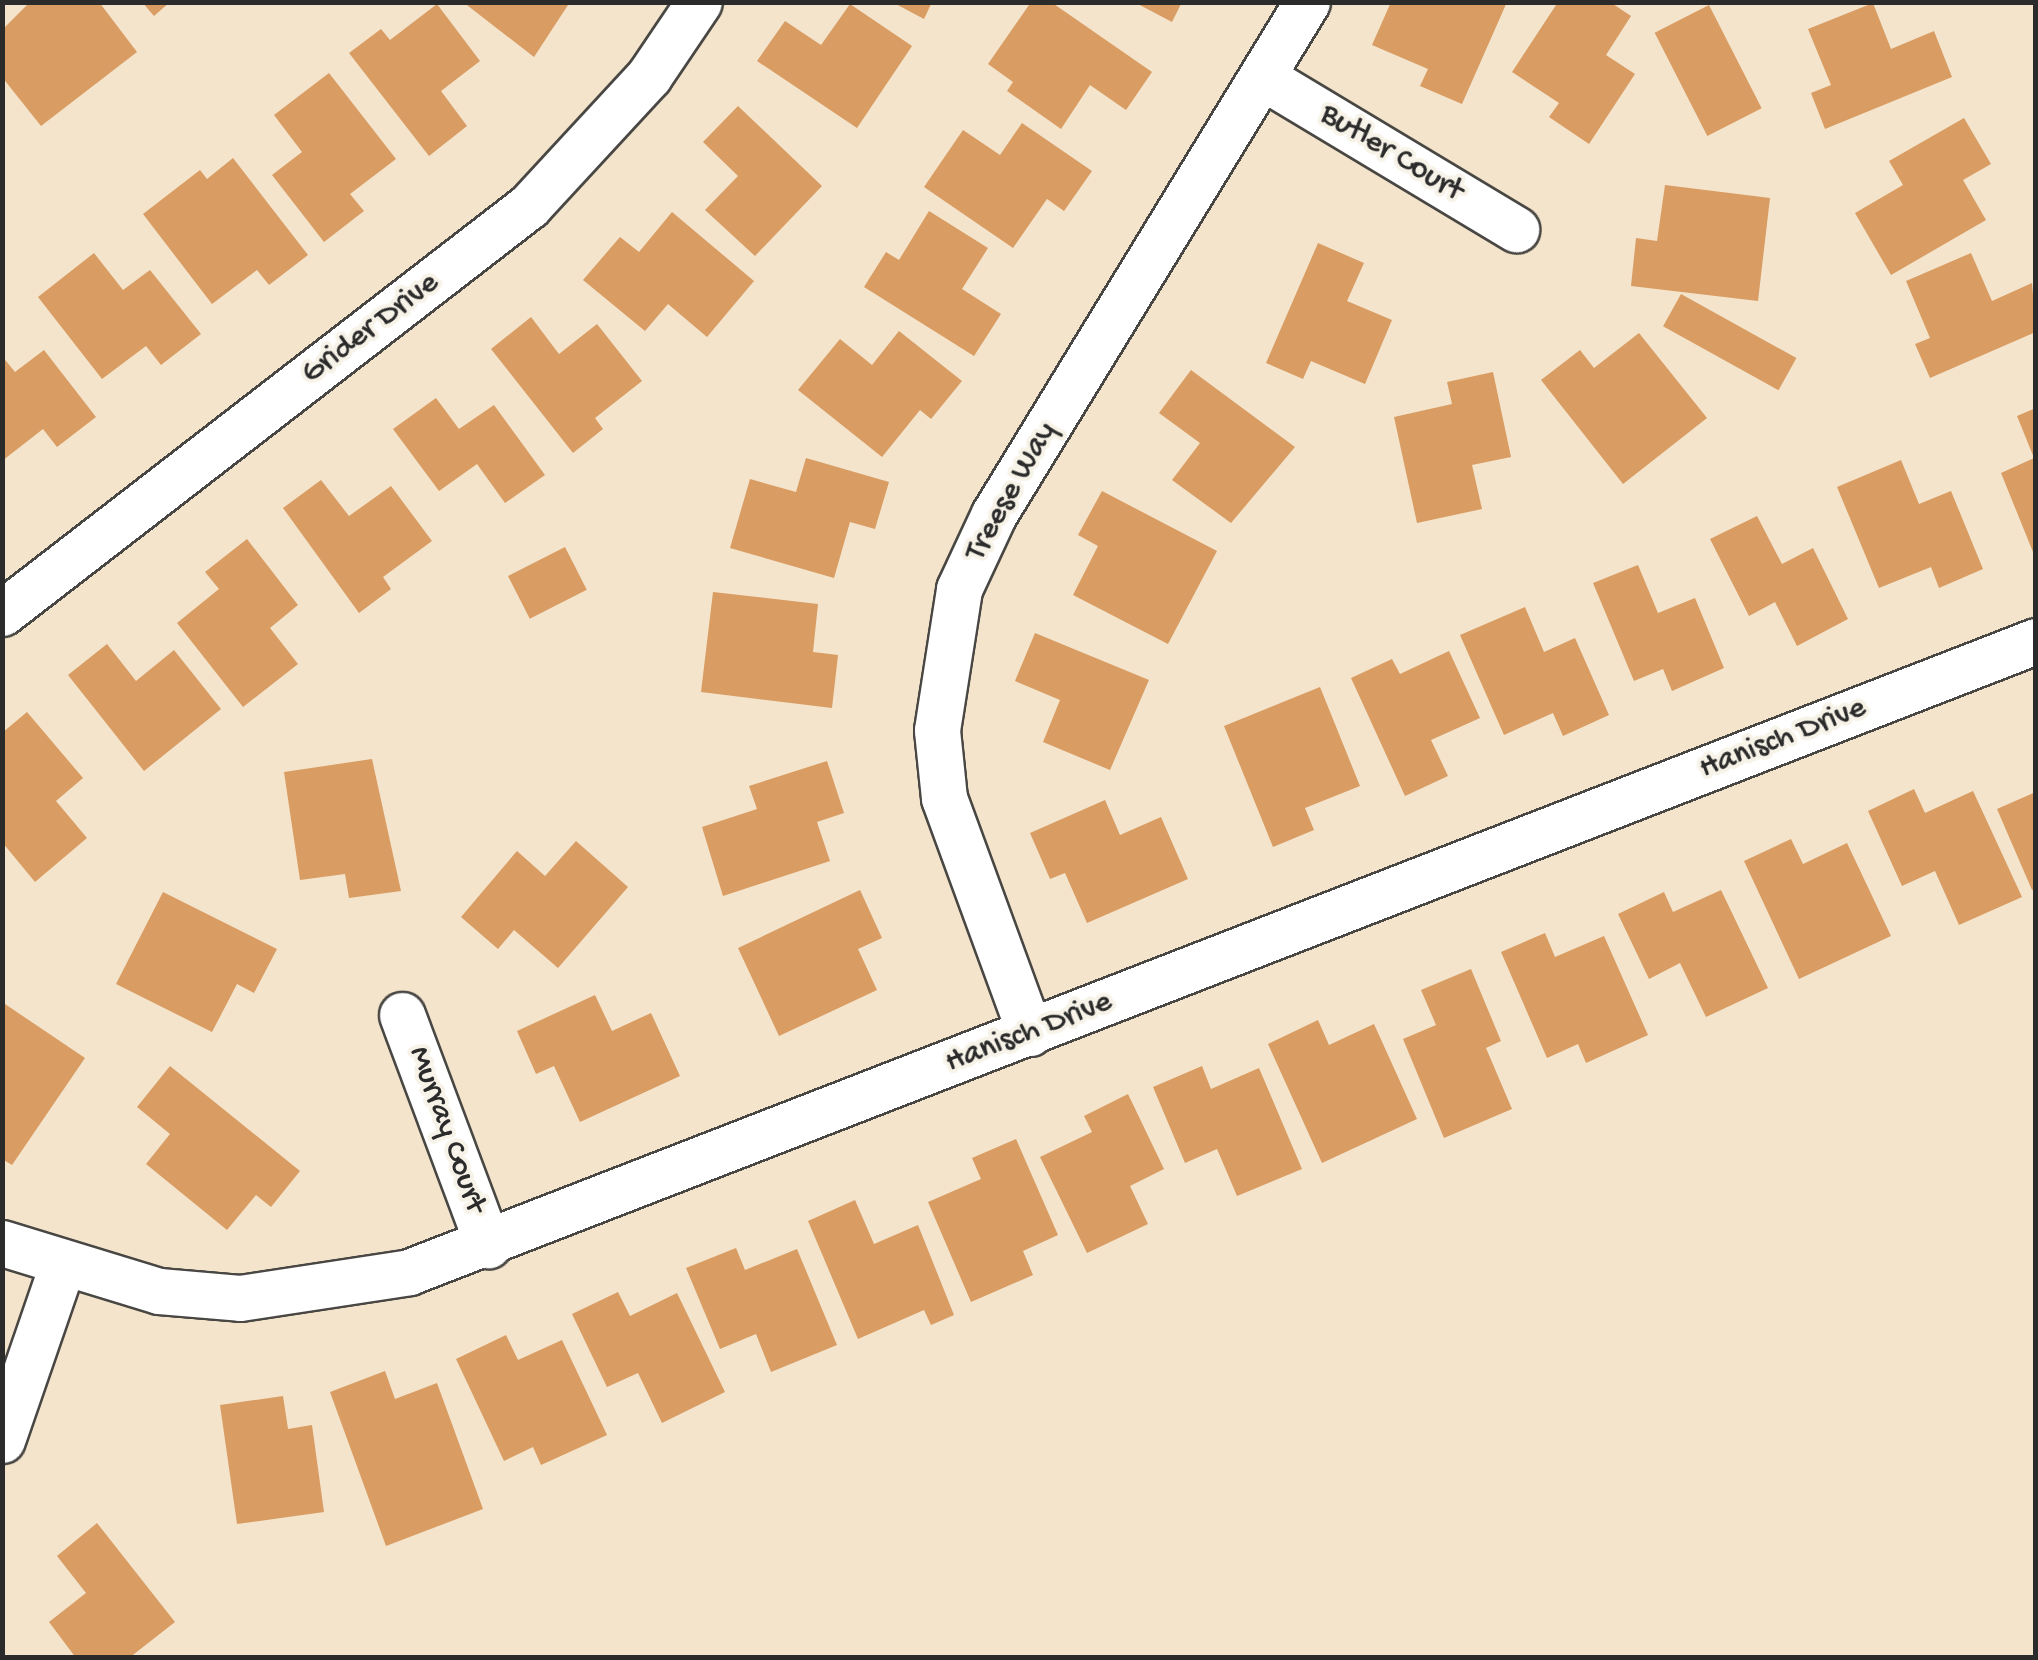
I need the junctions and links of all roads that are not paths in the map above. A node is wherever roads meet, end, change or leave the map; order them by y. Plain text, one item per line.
1 (699, 2) edge
2 (1307, 2) edge
3 (1266, 78) junction
4 (1516, 229) dead end
5 (2, 614) edge
6 (2036, 641) edge
7 (402, 1016) dead end
8 (1030, 1032) junction
9 (2, 1244) edge
10 (488, 1245) junction
11 (61, 1268) junction
12 (2, 1440) edge

1 - 5 street, Grider Drive
2 - 3 street, Treese Way
3 - 4 street, Butler Court
3 - 8 street, Treese Way
6 - 8 street, Hanisch Drive
7 - 10 street, Murray Court
8 - 10 street, Hanisch Drive
9 - 11 street, Hanisch Drive
10 - 11 street, Hanisch Drive
11 - 12 street

